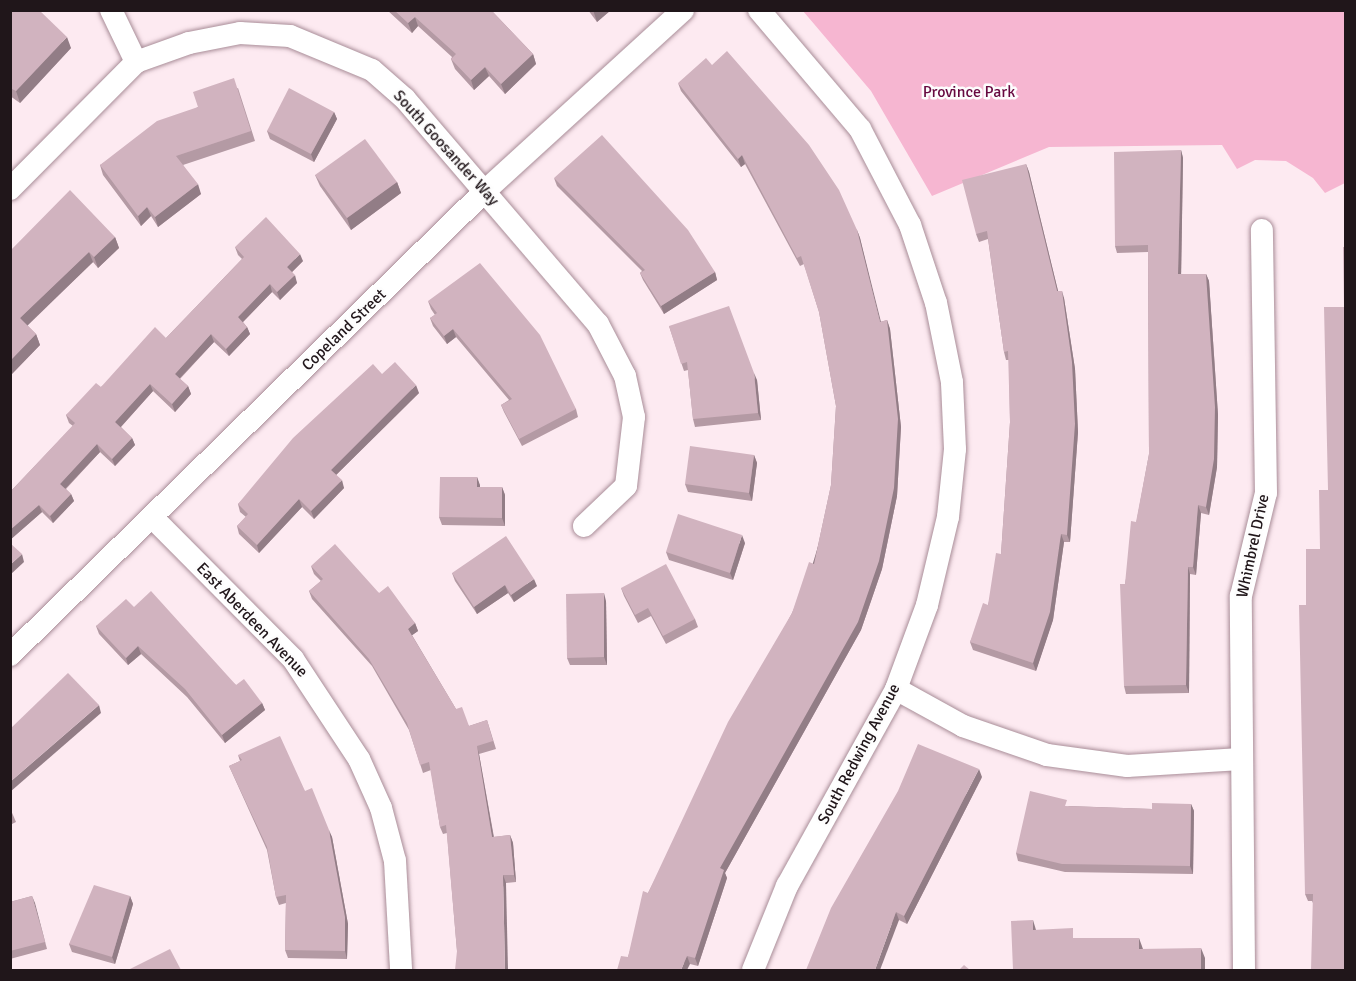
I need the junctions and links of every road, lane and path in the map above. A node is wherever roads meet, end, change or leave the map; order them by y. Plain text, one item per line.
1 (111, 10) edge
2 (684, 10) edge
3 (759, 10) edge
4 (136, 62) junction
5 (10, 189) edge
6 (485, 191) junction
7 (1262, 230) dead end
8 (152, 517) junction
9 (584, 526) dead end
10 (10, 655) edge
11 (896, 689) junction
12 (1241, 759) junction
13 (401, 970) edge
14 (753, 970) edge
15 (1245, 970) edge

1 - 4 street
2 - 6 street, Copeland Street
3 - 11 street, South Redwing Avenue
4 - 5 street, South Goosander Way
4 - 6 street, South Goosander Way
6 - 8 street, Copeland Street
6 - 9 street, South Goosander Way
7 - 12 street, Whimbrel Drive
8 - 10 street, Copeland Street
8 - 13 street, East Aberdeen Avenue
11 - 12 street
11 - 14 street, South Redwing Avenue
12 - 15 street, Whimbrel Drive

